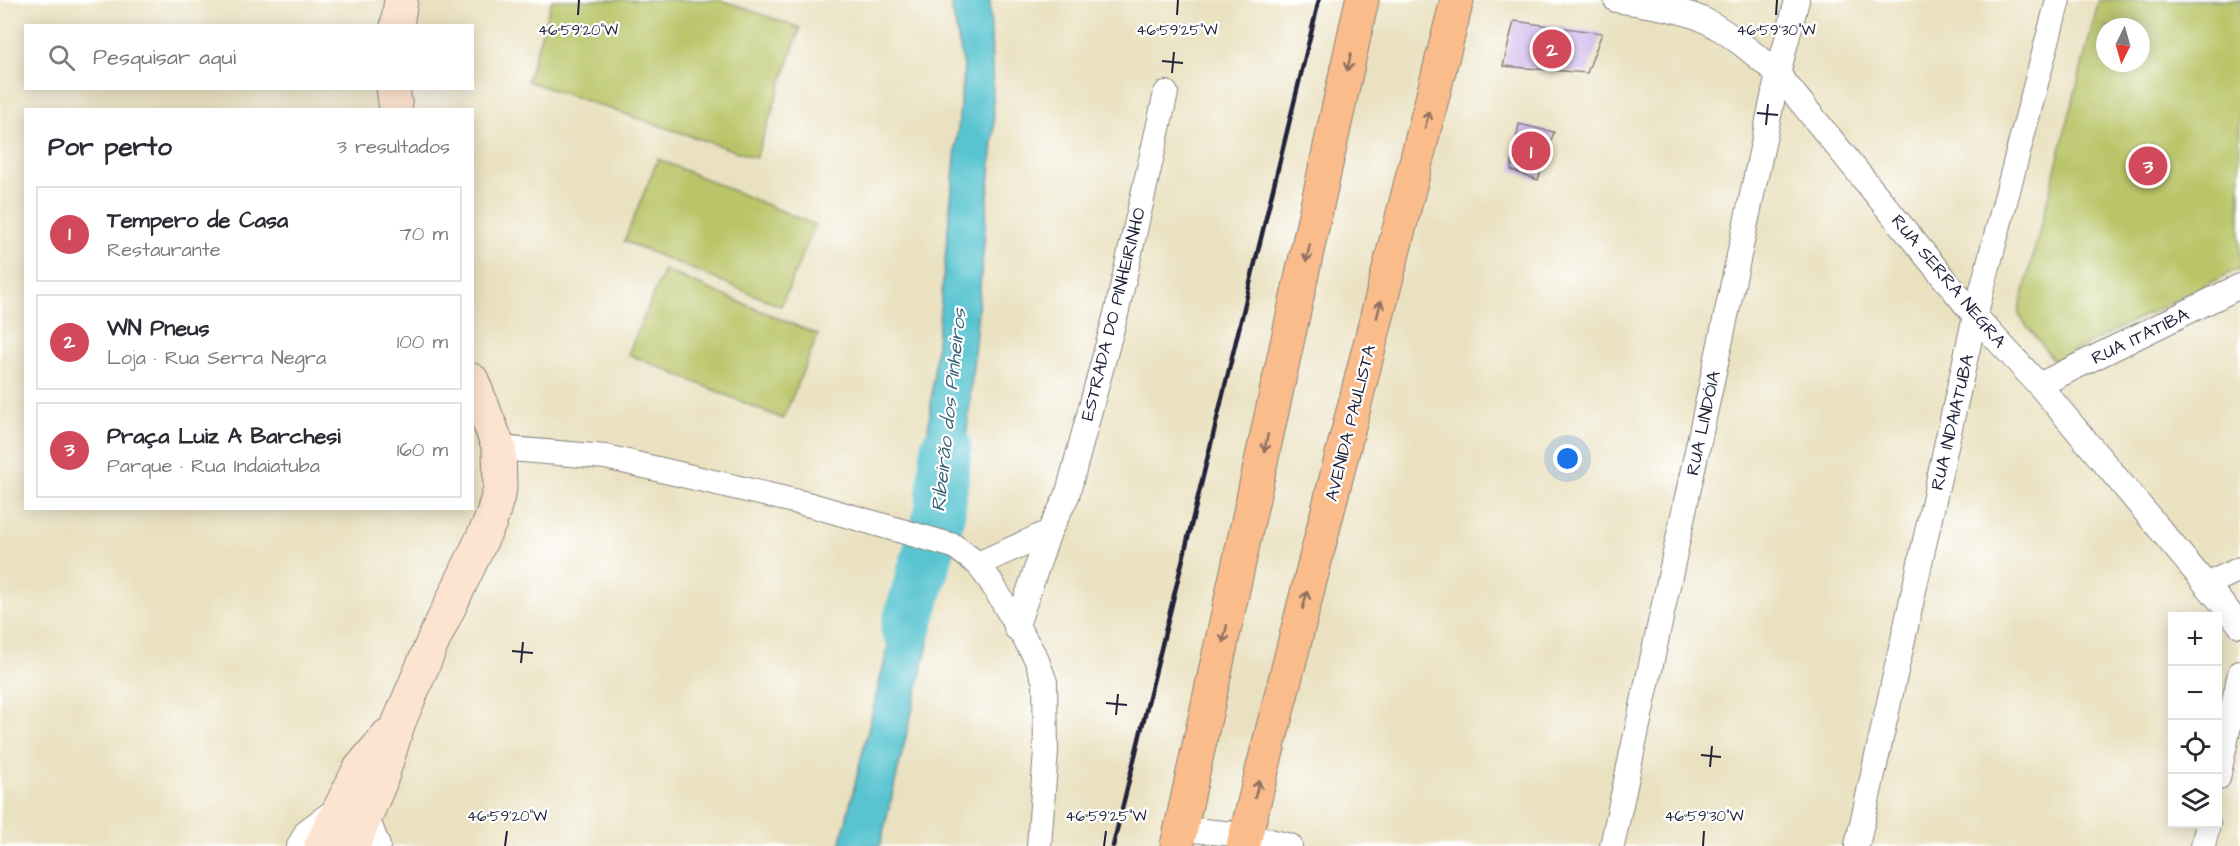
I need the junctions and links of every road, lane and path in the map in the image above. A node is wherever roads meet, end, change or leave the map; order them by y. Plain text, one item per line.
1 (401, 0) edge
2 (1457, 0) edge
3 (1616, 0) edge
4 (1797, 0) edge
5 (2058, 0) edge
6 (1366, 2) edge
7 (397, 24) edge
8 (1778, 74) junction
9 (393, 90) edge
10 (1166, 93) dead end
11 (396, 108) edge
12 (2240, 286) edge
13 (1975, 316) junction
14 (474, 385) edge
15 (2039, 385) junction
16 (499, 448) junction
17 (1049, 532) junction
18 (978, 564) junction
19 (2240, 569) edge
20 (2206, 585) junction
21 (2240, 625) edge
22 (1016, 628) junction
23 (2240, 674) edge
24 (2218, 774) edge
25 (2207, 828) edge
26 (333, 834) edge
27 (1180, 838) edge
28 (1244, 841) edge
29 (378, 846) edge
30 (1039, 846) edge
31 (1290, 846) edge
32 (1612, 846) edge
33 (1857, 846) edge
34 (2203, 846) edge

1 - 7 main road
28 -> 2 main road, AVENIDA PAULISTA
3 - 8 street, RUA SERRA NEGRA
4 - 8 street, RUA LINDÓIA
5 - 13 street, RUA INDAIATUBA
6 -> 27 main road
8 - 13 street, RUA SERRA NEGRA
8 - 32 street, RUA LINDÓIA
9 - 11 main road
10 - 17 street, ESTRADA DO PINHEIRINHO
12 - 15 street, RUA ITATIBA
13 - 15 street, RUA SERRA NEGRA
13 - 33 street, RUA INDAIATUBA
14 - 16 main road
15 - 20 street, RUA SERRA NEGRA
16 - 18 street
16 - 26 main road
17 - 18 street
17 - 22 street, ESTRADA DO PINHEIRINHO
18 - 22 street
19 - 20 street
20 - 21 street, RUA SERRA NEGRA
22 - 30 street
23 - 24 street
25 - 34 street
26 - 29 street
27 - 28 street
28 - 31 street

